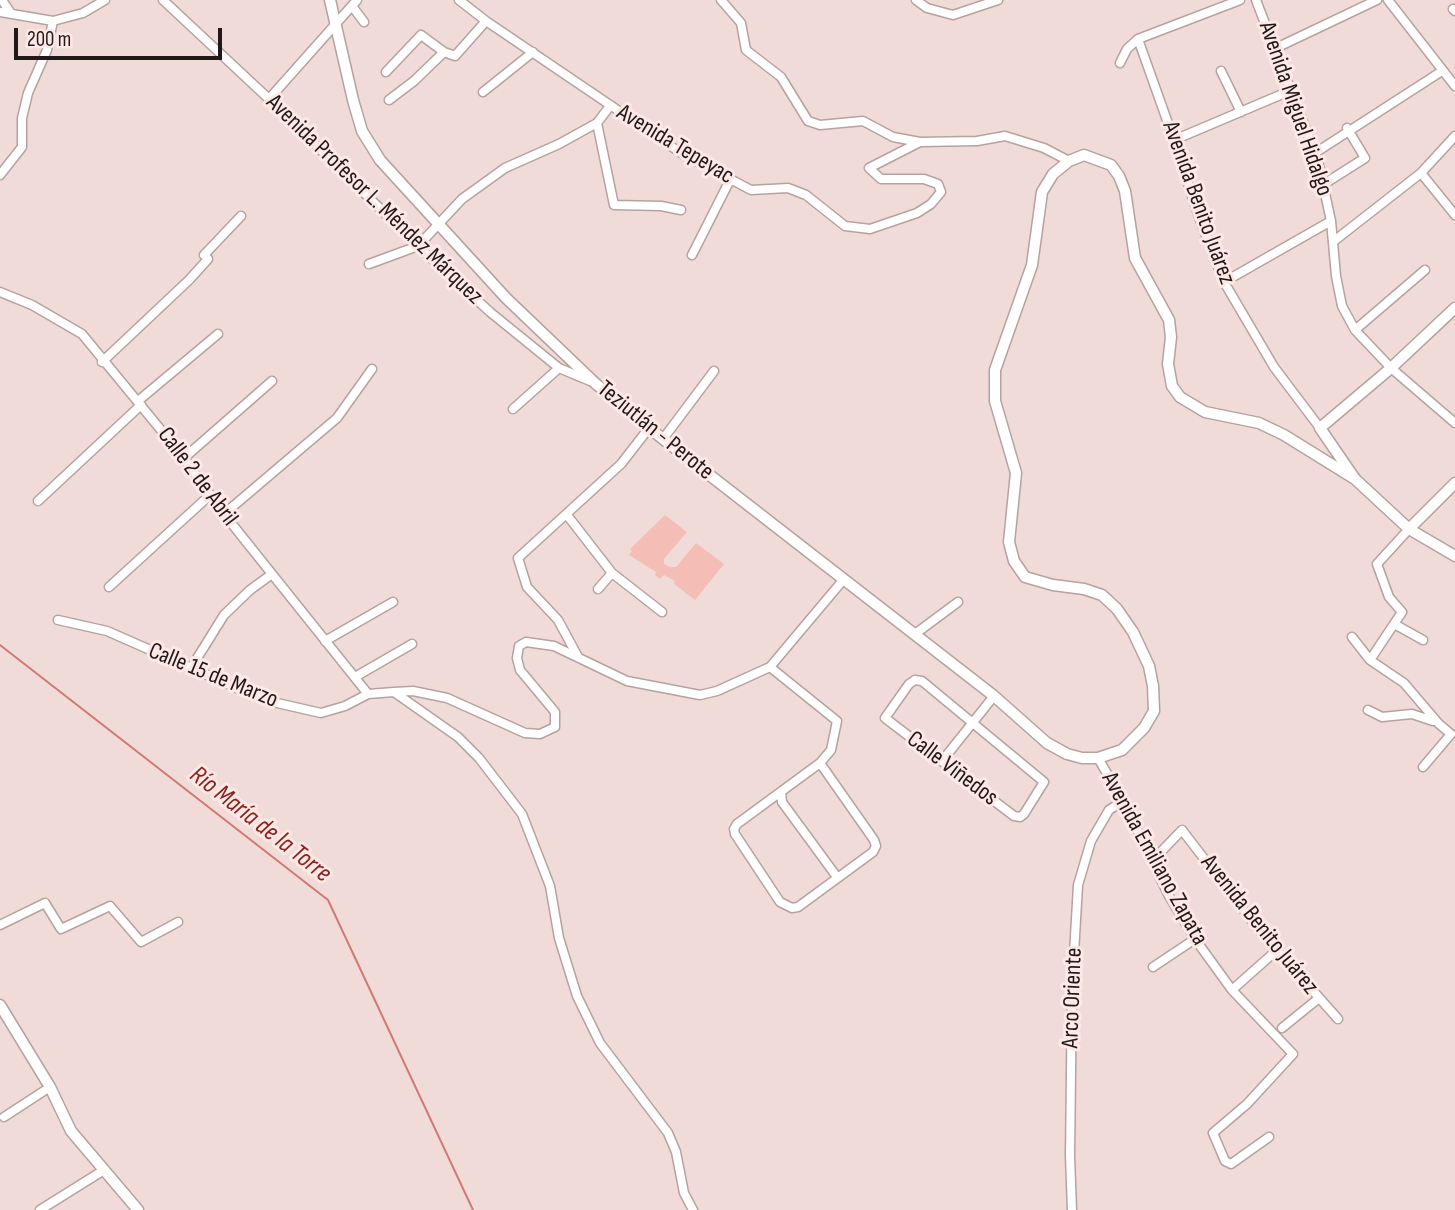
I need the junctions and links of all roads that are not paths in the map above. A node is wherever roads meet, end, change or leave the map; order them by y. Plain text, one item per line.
1 (2, 0) edge
2 (105, 0) edge
3 (163, 0) edge
4 (330, 0) edge
5 (459, 0) edge
6 (721, 0) edge
7 (916, 0) edge
8 (971, 0) edge
9 (998, 0) edge
10 (1240, 0) edge
11 (1256, 0) edge
12 (1377, 0) edge
13 (1388, 0) edge
14 (355, 3) edge
15 (977, 8) junction
16 (0, 12) edge
17 (10, 12) junction
18 (486, 20) junction
19 (53, 21) junction
20 (364, 22) dead end
21 (336, 25) junction
22 (1138, 39) junction
23 (1276, 48) junction
24 (443, 52) junction
25 (533, 52) junction
26 (1120, 63) dead end
27 (1440, 69) junction
28 (1221, 71) dead end
29 (386, 72) dead end
30 (1455, 86) edge
31 (1292, 90) junction
32 (483, 92) dead end
33 (269, 99) junction
34 (389, 100) dead end
35 (610, 106) junction
36 (1241, 112) junction
37 (597, 123) junction
38 (1347, 130) junction
39 (1455, 136) edge
40 (1174, 140) junction
41 (920, 142) junction
42 (1315, 152) junction
43 (1069, 161) junction
44 (1421, 173) junction
45 (0, 175) edge
46 (730, 180) junction
47 (1324, 183) junction
48 (681, 210) dead end
49 (1455, 215) edge
50 (241, 216) dead end
51 (1331, 221) junction
52 (440, 223) junction
53 (1334, 241) junction
54 (418, 246) junction
55 (692, 255) dead end
56 (369, 264) dead end
57 (1425, 270) dead end
58 (1224, 282) junction
59 (0, 292) edge
60 (1455, 308) edge
61 (1355, 330) junction
62 (218, 334) dead end
63 (102, 362) junction
64 (559, 368) junction
65 (1391, 368) junction
66 (372, 369) dead end
67 (714, 371) dead end
68 (272, 381) dead end
69 (596, 383) junction
70 (139, 403) junction
71 (513, 409) dead end
72 (1455, 424) edge
73 (649, 428) junction
74 (1320, 428) junction
75 (663, 439) junction
76 (184, 458) junction
77 (1355, 479) junction
78 (1455, 483) edge
79 (210, 495) junction
80 (38, 501) dead end
81 (224, 514) junction
82 (567, 515) junction
83 (1409, 529) junction
84 (1455, 556) edge
85 (272, 573) junction
86 (612, 573) junction
87 (844, 579) junction
88 (109, 587) dead end
89 (598, 589) dead end
90 (393, 602) dead end
91 (958, 602) dead end
92 (662, 612) dead end
93 (58, 620) dead end
94 (1396, 625) junction
95 (915, 634) junction
96 (1352, 637) dead end
97 (1423, 640) dead end
98 (325, 641) junction
99 (412, 644) dead end
100 (578, 657) junction
101 (1370, 660) junction
102 (770, 667) junction
103 (191, 668) junction
104 (355, 677) junction
105 (394, 692) junction
106 (368, 694) junction
107 (994, 696) junction
108 (1368, 710) dead end
109 (972, 722) junction
110 (1439, 724) junction
111 (1098, 758) junction
112 (943, 761) junction
113 (820, 763) junction
114 (1423, 767) dead end
115 (781, 792) junction
116 (1123, 801) junction
117 (1153, 860) junction
118 (837, 877) junction
119 (178, 922) dead end
120 (0, 925) edge
121 (1195, 939) junction
122 (1277, 950) junction
123 (1153, 967) dead end
124 (1232, 990) junction
125 (1319, 998) junction
126 (0, 1005) edge
127 (1338, 1019) dead end
128 (1282, 1028) dead end
129 (50, 1087) junction
130 (4, 1117) dead end
131 (1269, 1137) dead end
132 (104, 1170) junction
133 (40, 1210) edge
134 (138, 1210) edge
135 (693, 1210) edge
136 (1072, 1210) edge

1 - 17 street
2 - 19 street
3 - 33 street, Avenida Profesor L. Méndez Márquez
4 - 21 main road, Teziutlán - Perote
5 - 18 street, Avenida Tepeyac
6 - 41 street
7 - 15 street
8 - 15 street
9 - 15 street
10 - 22 street
11 - 23 street, Avenida Miguel Hidalgo
12 - 23 street
13 - 27 street
14 - 20 street
14 - 21 street
16 - 17 street
17 - 19 street
18 - 24 street
18 - 25 street, Avenida Tepeyac
19 - 45 street
21 - 33 street
21 - 52 main road, Teziutlán - Perote
22 - 26 street
22 - 40 street, Avenida Benito Juárez
23 - 31 street, Avenida Miguel Hidalgo
24 - 29 street
24 - 34 street
25 - 32 street
25 - 35 street, Avenida Tepeyac
27 - 30 street
27 - 38 street
28 - 36 street
31 - 36 street
31 - 42 street, Avenida Miguel Hidalgo
33 - 54 street, Avenida Profesor L. Méndez Márquez
35 - 37 street
35 - 46 street, Avenida Tepeyac
36 - 40 street
37 - 48 street
37 - 52 street
38 - 42 street
38 - 47 street
39 - 44 street
40 - 58 street, Avenida Benito Juárez
41 - 43 street, Avenida Tepeyac
41 - 46 street, Avenida Tepeyac
42 - 47 street, Avenida Miguel Hidalgo
43 - 77 main road
43 - 111 main road
44 - 49 street
44 - 53 street
46 - 55 street
47 - 51 street, Avenida Miguel Hidalgo
50 - 63 street
51 - 53 street, Avenida Miguel Hidalgo
51 - 58 street
52 - 54 street
52 - 69 main road, Teziutlán - Perote
53 - 61 street, Avenida Miguel Hidalgo
54 - 56 street
54 - 64 street, Avenida Profesor L. Méndez Márquez
57 - 61 street
58 - 74 street, Avenida Benito Juárez
59 - 63 street, Calle 2 de Abril
60 - 65 main road
61 - 65 street, Avenida Miguel Hidalgo
62 - 70 street
63 - 70 street, Calle 2 de Abril
64 - 69 street, Avenida Profesor L. Méndez Márquez
64 - 71 street
65 - 72 street, Avenida Miguel Hidalgo
65 - 74 main road
66 - 81 street
67 - 75 street
68 - 76 street
69 - 73 main road, Teziutlán - Perote
70 - 76 street, Calle 2 de Abril
70 - 80 street
73 - 75 main road, Teziutlán - Perote
73 - 82 street
74 - 77 main road, Avenida Benito Juárez
75 - 87 main road, Teziutlán - Perote
76 - 79 street, Calle 2 de Abril
77 - 83 main road, Avenida Benito Juárez
78 - 83 main road
79 - 81 street, Calle 2 de Abril
79 - 88 street
81 - 85 street, Calle 2 de Abril
82 - 86 street
82 - 100 street
83 - 84 main road, Avenida Benito Juárez
83 - 94 street
85 - 98 street, Calle 2 de Abril
85 - 103 street
86 - 89 street
86 - 92 street
87 - 95 main road, Teziutlán - Perote
87 - 102 street
90 - 98 street
91 - 95 street
93 - 103 street, Calle 15 de Marzo
94 - 97 street
94 - 101 street
95 - 107 main road, Teziutlán - Perote
96 - 101 street
98 - 104 street, Calle 2 de Abril
99 - 104 street
100 - 102 street
100 - 105 street
101 - 110 street
102 - 113 street
103 - 106 street, Calle 15 de Marzo
104 - 106 street, Calle 2 de Abril
105 - 106 street
105 - 135 street
107 - 109 street
107 - 111 main road, Teziutlán - Perote
108 - 110 street
109 - 112 street
109 - 112 street, Calle Viñedos
109 - 112 street, Calle Viñedos
110 - 114 street
111 - 116 street, Avenida Emiliano Zapata
113 - 115 street
113 - 118 street
115 - 118 street
115 - 118 street
116 - 117 street, Avenida Emiliano Zapata
116 - 136 street, Arco Oriente
117 - 121 street, Avenida Emiliano Zapata
117 - 122 street, Avenida Benito Juárez
119 - 120 street
121 - 123 street
121 - 124 street, Avenida Emiliano Zapata
122 - 124 street
122 - 125 street, Avenida Benito Juárez
124 - 131 street, Avenida Emiliano Zapata
125 - 127 street, Avenida Benito Juárez
125 - 128 street
126 - 129 main road
129 - 130 street
129 - 132 main road
132 - 133 street
132 - 134 main road

